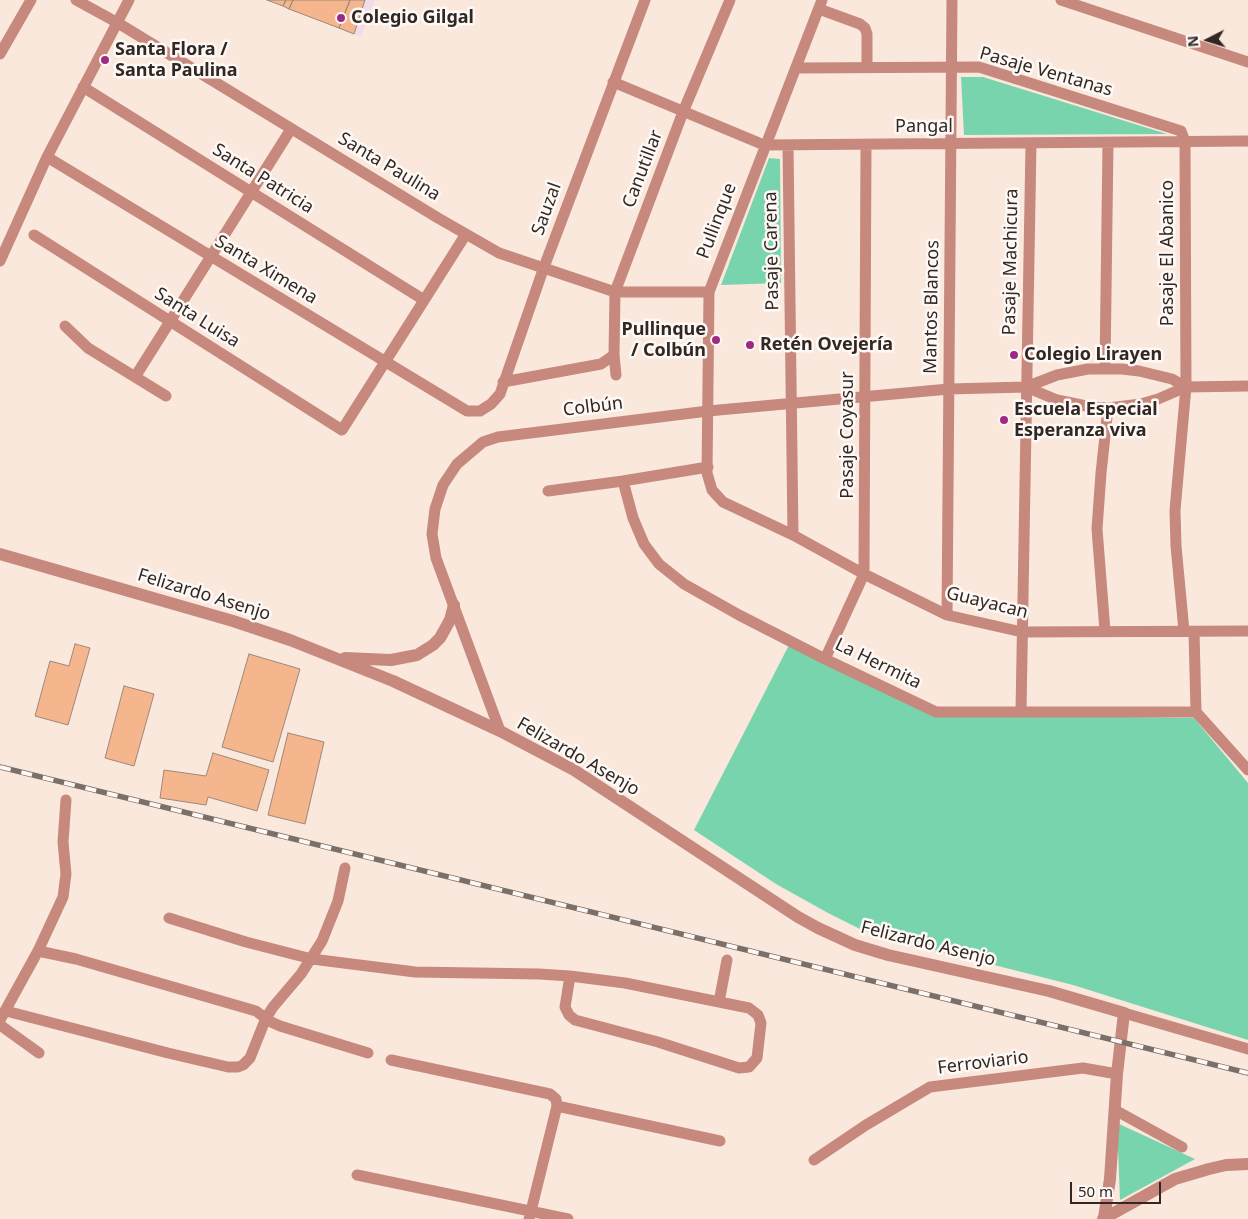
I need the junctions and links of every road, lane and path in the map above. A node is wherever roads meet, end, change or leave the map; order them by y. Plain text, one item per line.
1 (31, 0) edge
2 (76, 0) edge
3 (130, 0) edge
4 (646, 0) edge
5 (730, 0) edge
6 (952, 0) edge
7 (1061, 0) edge
8 (820, 4) edge
9 (118, 23) junction
10 (0, 54) edge
11 (1248, 62) edge
12 (866, 67) junction
13 (952, 67) junction
14 (796, 68) junction
15 (613, 82) junction
16 (83, 87) junction
17 (683, 112) junction
18 (291, 128) junction
19 (1248, 141) edge
20 (1185, 142) junction
21 (1108, 143) junction
22 (1030, 144) junction
23 (866, 145) junction
24 (951, 145) junction
25 (764, 146) junction
26 (788, 146) junction
27 (47, 157) junction
28 (250, 191) junction
29 (466, 234) junction
30 (34, 235) dead end
31 (210, 256) junction
32 (0, 261) edge
33 (544, 267) junction
34 (615, 292) junction
35 (709, 292) junction
36 (424, 300) junction
37 (170, 321) junction
38 (65, 326) dead end
39 (614, 356) junction
40 (384, 363) junction
41 (1104, 368) junction
42 (616, 375) dead end
43 (135, 377) junction
44 (503, 382) junction
45 (1248, 386) edge
46 (1026, 387) junction
47 (1186, 387) junction
48 (949, 389) junction
49 (166, 396) dead end
50 (865, 398) junction
51 (792, 404) junction
52 (1108, 408) junction
53 (708, 411) junction
54 (467, 412) joint
55 (708, 467) junction
56 (623, 481) junction
57 (548, 491) dead end
58 (793, 535) junction
59 (0, 554) edge
60 (864, 574) junction
61 (454, 605) junction
62 (947, 615) junction
63 (1105, 631) junction
64 (1248, 631) edge
65 (1022, 632) junction
66 (1189, 632) junction
67 (335, 657) junction
68 (825, 658) junction
69 (1021, 711) junction
70 (1196, 712) junction
71 (500, 731) junction
72 (1248, 770) edge
73 (66, 800) dead end
74 (345, 868) dead end
75 (169, 918) dead end
76 (38, 951) junction
77 (312, 959) junction
78 (728, 960) dead end
79 (570, 976) junction
80 (719, 1002) junction
81 (1124, 1013) junction
82 (3, 1015) edge
83 (266, 1018) junction
84 (0, 1025) edge
85 (1248, 1049) edge
86 (39, 1053) dead end
87 (368, 1053) dead end
88 (391, 1060) dead end
89 (1117, 1074) junction
90 (557, 1106) junction
91 (1115, 1110) junction
92 (720, 1141) dead end
93 (1182, 1147) dead end
94 (814, 1160) dead end
95 (1248, 1164) edge
96 (357, 1175) dead end
97 (530, 1215) edge
98 (568, 1219) edge
99 (1104, 1219) edge

1 - 10 street
2 - 9 street, Santa Paulina
3 - 9 street
4 - 15 street, Sauzal
5 - 17 street, Canutillar
6 - 13 street, Mantos Blancos
7 - 11 street
8 - 12 street
8 - 14 street, Pullinque
9 - 16 street
9 - 18 street, Santa Paulina
12 - 13 street, Pasaje Ventanas
12 - 14 street, Pasaje Ventanas
13 - 20 street, Pasaje Ventanas
13 - 24 street, Mantos Blancos
14 - 25 street, Pullinque
15 - 17 street, Pangal
15 - 33 street, Sauzal
16 - 27 street
16 - 28 street, Santa Patricia
17 - 25 street, Pangal
17 - 34 street, Canutillar
18 - 28 street
18 - 29 street, Santa Paulina
19 - 20 street, Pangal
20 - 21 street, Pangal
20 - 47 street, Pasaje El Abanico
21 - 22 street, Pangal
21 - 41 street
22 - 24 street, Pangal
22 - 46 street, Pasaje Machicura
23 - 24 street, Pangal
23 - 26 street, Pangal
23 - 50 street, Pasaje Coyasur
24 - 48 street, Mantos Blancos
25 - 26 street, Pangal
25 - 35 street, Pullinque
26 - 51 street, Pasaje Carena
27 - 31 street, Santa Ximena
27 - 32 street
28 - 31 street
28 - 36 street, Santa Patricia
29 - 33 street, Santa Paulina
29 - 36 street
30 - 37 street, Santa Luisa
31 - 37 street
31 - 40 street, Santa Ximena
33 - 34 street, Santa Paulina
33 - 44 street, Sauzal
34 - 35 street, Santa Paulina
34 - 39 street, Canutillar
35 - 53 street, Pullinque
36 - 40 street
37 - 40 street, Santa Luisa
37 - 43 street
38 - 43 street
39 - 42 street, Canutillar
39 - 44 street
40 - 54 street, Santa Ximena
41 - 46 street, Colbún
41 - 47 street, Colbún
43 - 49 street
44 - 54 street, Sauzal
45 - 47 street, Colbún
46 - 48 street, Colbún
46 - 52 street, Colbún
46 - 65 street, Pasaje Machicura
47 - 52 street, Colbún
47 - 66 street, Pasaje El Abanico
48 - 50 street, Colbún
48 - 62 street, Mantos Blancos
50 - 51 street, Colbún
50 - 60 street, Pasaje Coyasur
51 - 53 street, Colbún
51 - 58 street, Pasaje Carena
52 - 63 street
53 - 55 street, Pullinque
53 - 61 street, Colbún
55 - 56 street
55 - 58 street, Guayacan
56 - 57 street
56 - 68 street, La Hermita
58 - 60 street, Guayacan
59 - 67 street, Felizardo Asenjo
60 - 62 street, Guayacan
60 - 68 street
61 - 67 street
61 - 71 street, Colbún
62 - 65 street, Guayacan
63 - 65 street, Guayacan
63 - 66 street, Guayacan
64 - 66 street, Guayacan
65 - 69 street, Pasaje Machicura
66 - 70 street
67 - 71 street, Felizardo Asenjo
68 - 69 street, La Hermita
69 - 70 street, La Hermita
70 - 72 street
71 - 81 street, Felizardo Asenjo
73 - 76 street
74 - 77 street
75 - 77 street
76 - 82 street
76 - 83 street
77 - 79 street
77 - 83 street
78 - 80 street
79 - 80 street
79 - 80 street
81 - 85 street
81 - 89 street
82 - 83 street
83 - 87 street
84 - 86 street
88 - 90 street
89 - 91 street
89 - 94 street, Ferroviario
90 - 92 street
90 - 97 street
91 - 93 street
91 - 99 street
95 - 99 street
96 - 97 street
97 - 98 street

